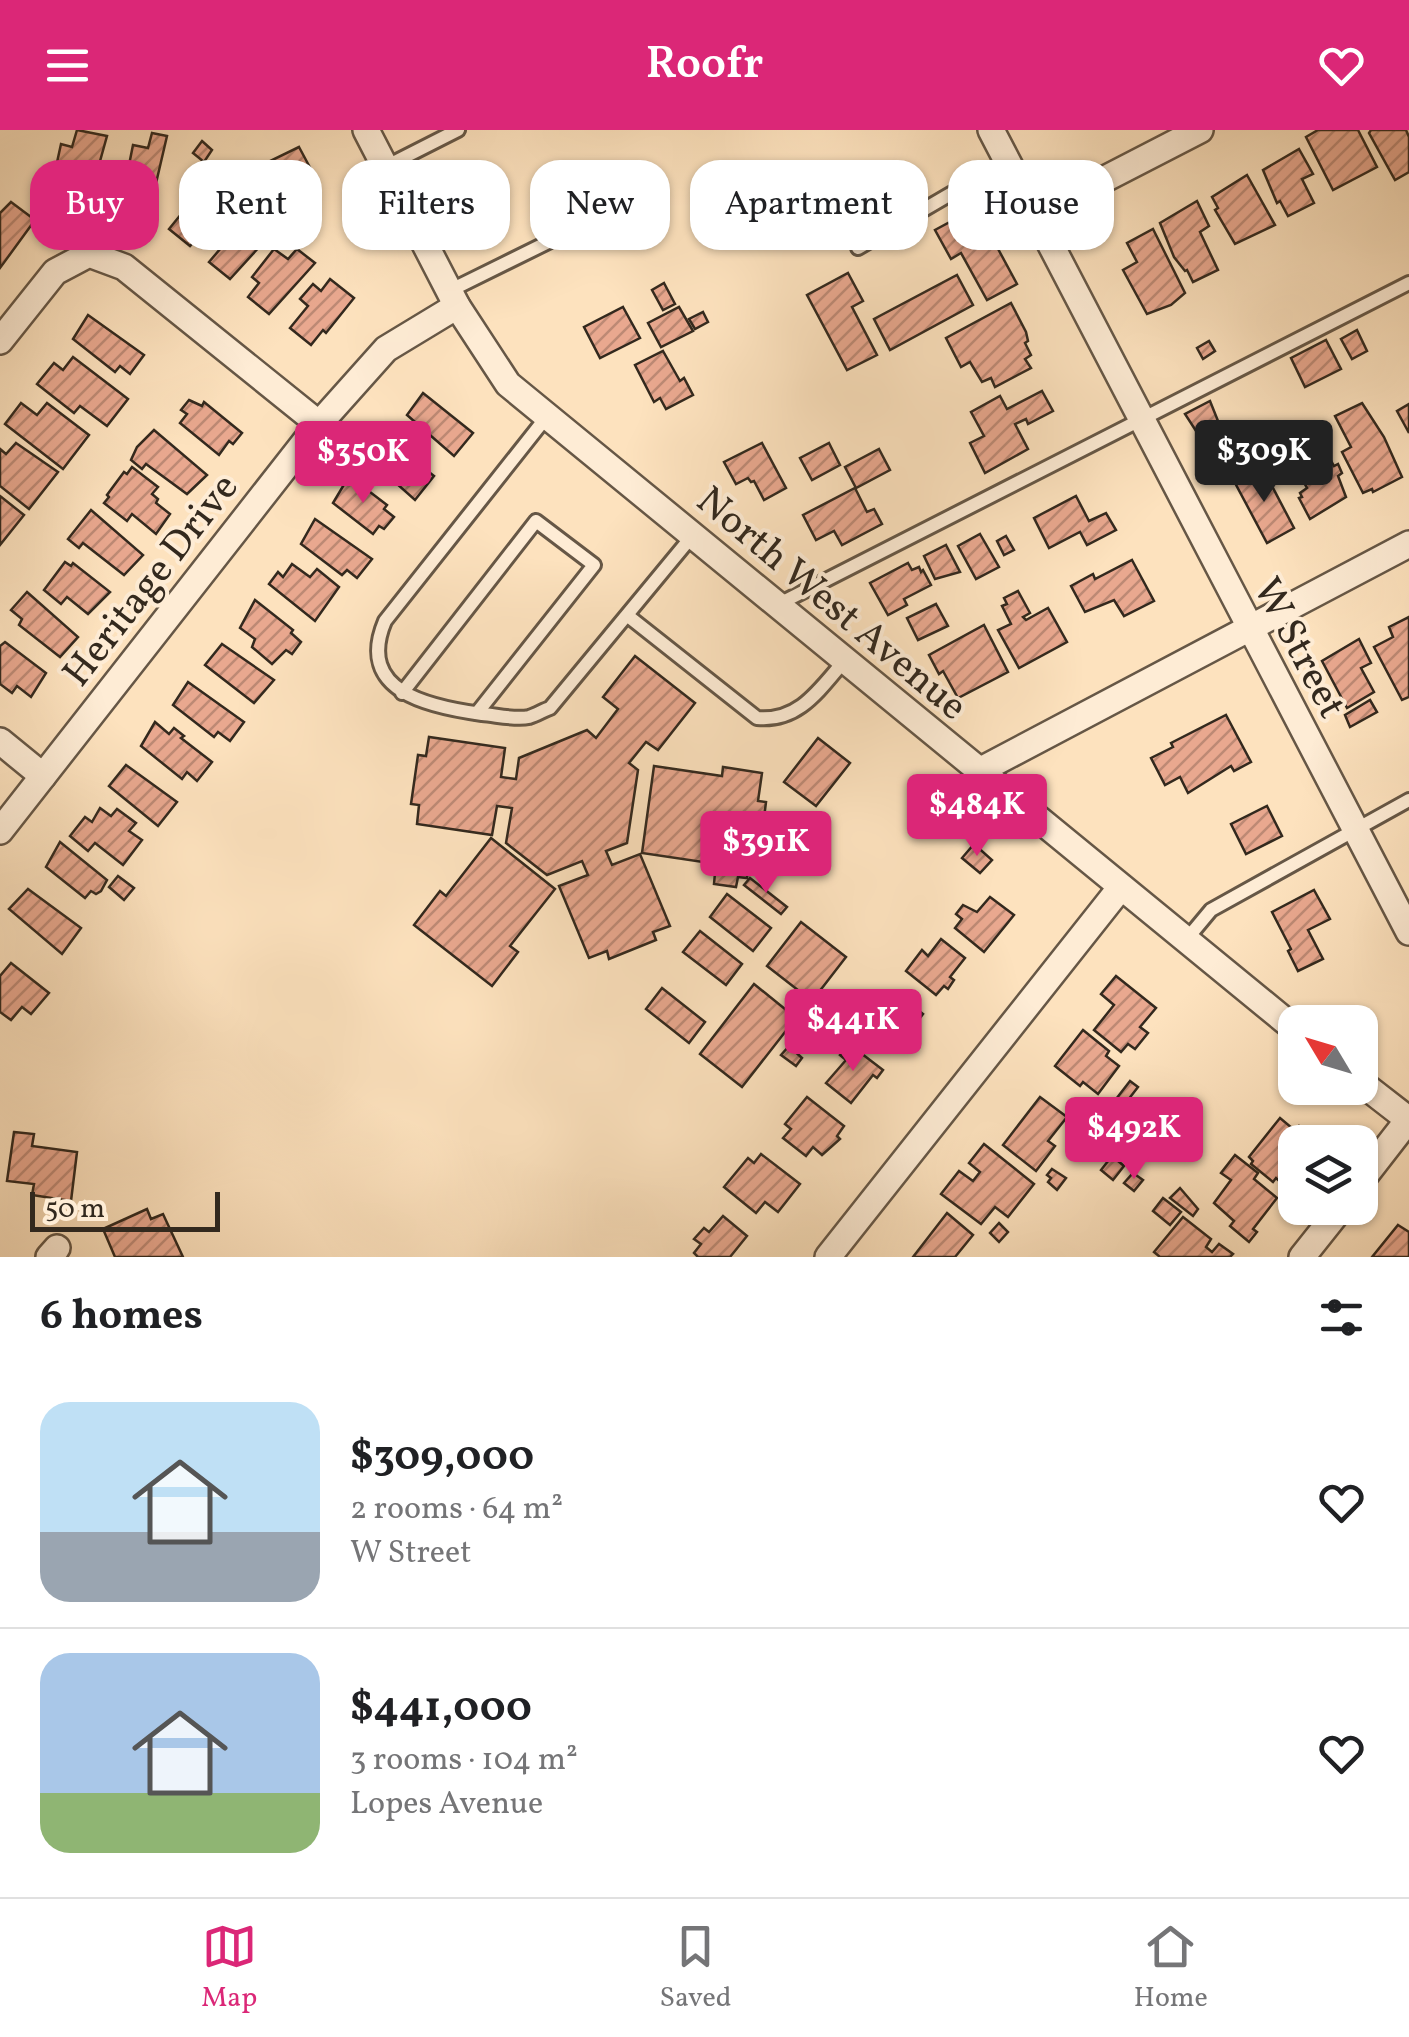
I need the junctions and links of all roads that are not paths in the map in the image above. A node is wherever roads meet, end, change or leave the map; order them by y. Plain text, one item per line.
1 (366, 130) edge
2 (458, 130) edge
3 (990, 130) edge
4 (1200, 130) edge
5 (381, 160) edge
6 (399, 160) edge
7 (1006, 160) edge
8 (1114, 174) edge
9 (428, 250) edge
10 (540, 250) edge
11 (1052, 250) edge
12 (1409, 283) edge
13 (453, 298) junction
14 (0, 341) edge
15 (548, 415) junction
16 (1140, 420) junction
17 (319, 424) junction
18 (693, 535) junction
19 (1409, 544) edge
20 (777, 605) junction
21 (628, 616) junction
22 (1249, 628) junction
23 (845, 660) junction
24 (402, 693) junction
25 (477, 713) junction
26 (0, 741) edge
27 (979, 771) junction
28 (43, 776) junction
29 (1409, 800) edge
30 (1354, 828) junction
31 (0, 831) edge
32 (1121, 887) junction
33 (1409, 932) edge
34 (1186, 940) junction
35 (1278, 1015) edge
36 (1378, 1096) edge
37 (1409, 1120) edge
38 (1378, 1159) edge
39 (1327, 1225) edge
40 (828, 1257) edge
41 (1302, 1257) edge

1 - 5 street, North West Avenue
2 - 6 lane
3 - 7 street, W Street
4 - 8 street
9 - 13 street, North West Avenue
10 - 13 lane
11 - 16 street, W Street
12 - 16 lane
13 - 15 street, North West Avenue
13 - 17 street, Heritage Drive
14 - 17 street
15 - 18 street, North West Avenue
15 - 24 lane
16 - 20 lane
16 - 22 street, W Street
17 - 28 street, Heritage Drive
18 - 20 street, North West Avenue
18 - 21 lane
19 - 22 street
20 - 23 street, North West Avenue
21 - 23 lane
21 - 25 lane
22 - 27 street
22 - 30 street, W Street
23 - 27 street, North West Avenue
24 - 25 lane
24 - 25 lane
26 - 28 street
27 - 32 street, North West Avenue
28 - 31 street, Heritage Drive
29 - 30 lane
30 - 33 street, W Street
30 - 34 lane
32 - 34 street, North West Avenue
32 - 40 street
34 - 35 street, North West Avenue
36 - 37 street
37 - 38 street
39 - 41 street

